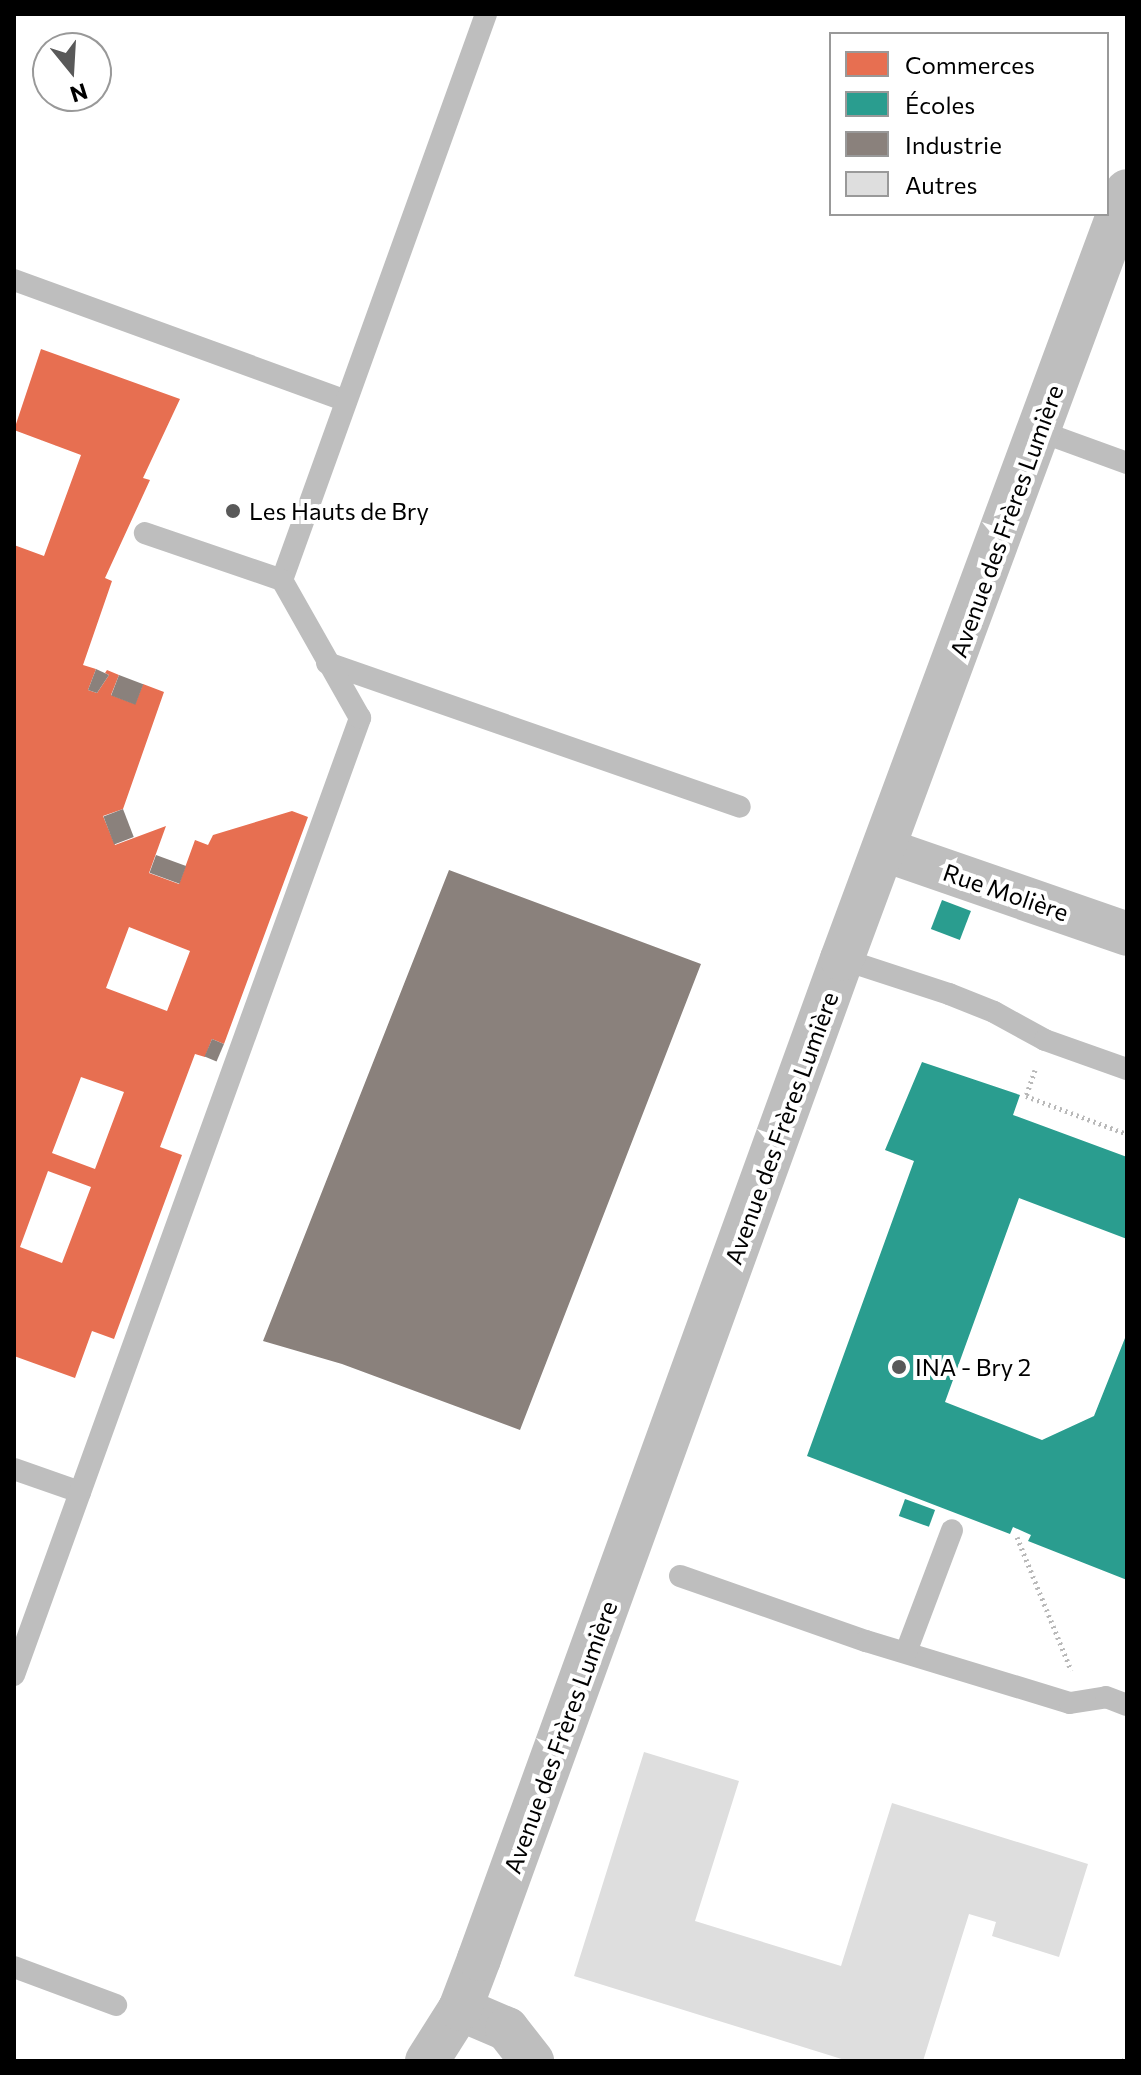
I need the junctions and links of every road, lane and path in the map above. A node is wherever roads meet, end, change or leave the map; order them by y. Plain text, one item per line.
1 (486, 14) edge
2 (1127, 191) edge
3 (14, 280) edge
4 (346, 401) junction
5 (1039, 431) junction
6 (1127, 463) edge
7 (145, 533) dead end
8 (282, 580) junction
9 (327, 663) junction
10 (740, 807) dead end
11 (885, 850) junction
12 (1127, 934) edge
13 (842, 959) junction
14 (1045, 1040) junction
15 (1127, 1069) edge
16 (1127, 1134) edge
17 (14, 1469) edge
18 (80, 1492) junction
19 (952, 1530) dead end
20 (1017, 1537) dead end
21 (680, 1576) dead end
22 (906, 1652) junction
23 (14, 1675) edge
24 (1084, 1700) junction
25 (1127, 1705) edge
26 (14, 1967) edge
27 (116, 2005) dead end
28 (460, 2009) junction
29 (427, 2061) edge
30 (532, 2061) edge

1 - 4 lane
2 - 5 street, Avenue des Frères Lumière
3 - 4 lane
4 - 8 lane
5 - 6 lane
5 - 11 street, Avenue des Frères Lumière
7 - 8 lane
8 - 9 lane
9 - 10 lane
9 - 18 lane
11 - 12 street, Rue Molière
11 - 13 street, Avenue des Frères Lumière
13 - 14 lane
13 - 28 street, Avenue des Frères Lumière
14 - 15 lane
14 - 16 path
17 - 18 lane
18 - 23 lane
19 - 22 lane
20 - 24 path
21 - 22 lane
22 - 24 lane
24 - 25 lane
26 - 27 lane
28 - 29 street, Avenue des Frères Lumière
28 - 30 street

